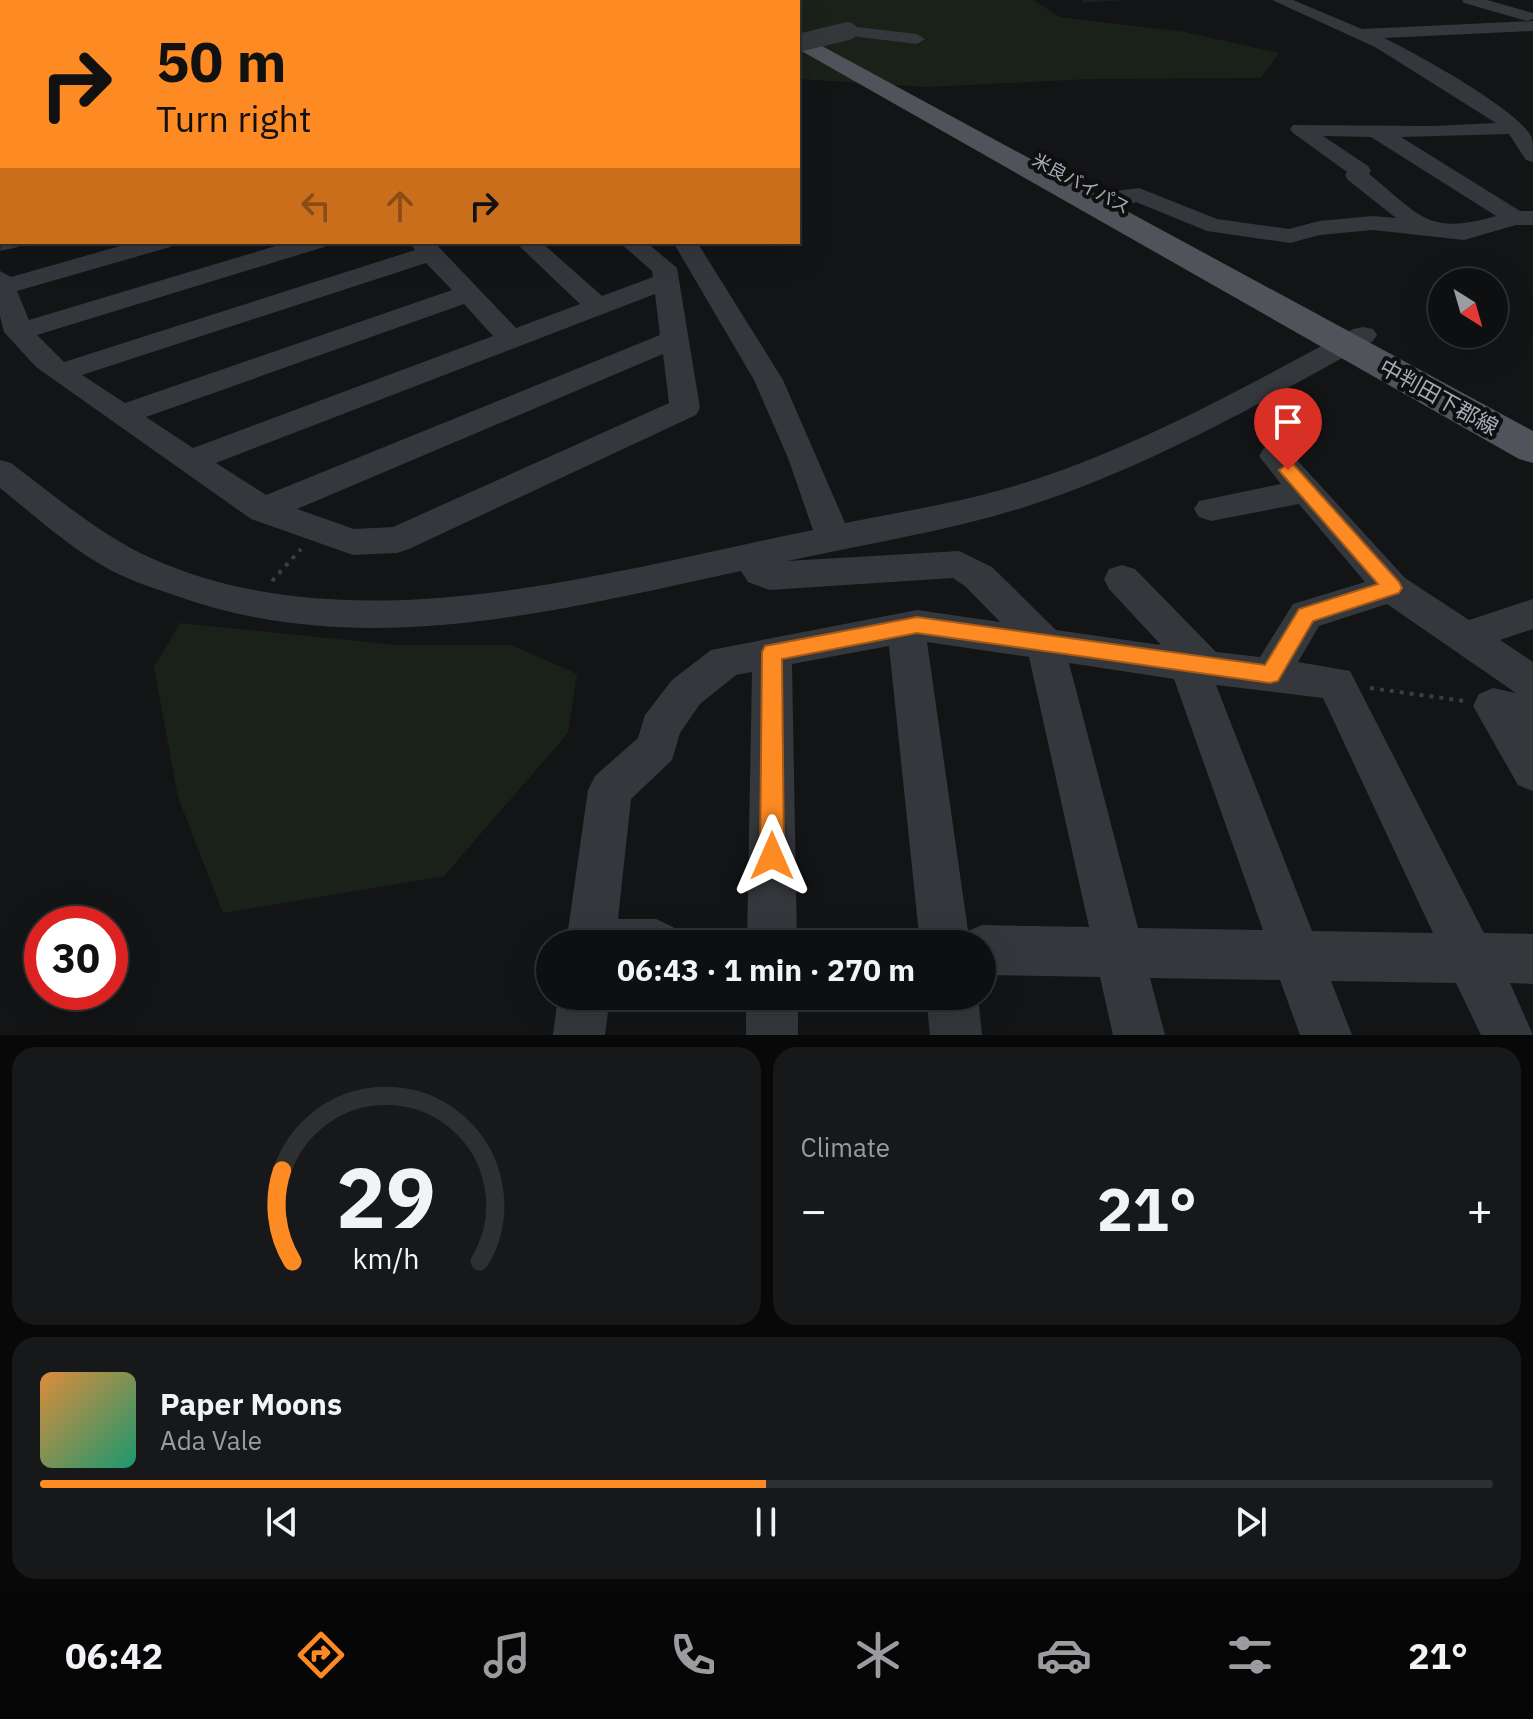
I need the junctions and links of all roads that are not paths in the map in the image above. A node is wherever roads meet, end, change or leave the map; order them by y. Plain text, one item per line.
1 (1280, 0) edge
2 (1470, 0) edge
3 (1533, 18) edge
4 (1533, 26) edge
5 (800, 28) edge
6 (1360, 34) junction
7 (917, 39) dead end
8 (802, 43) edge
9 (916, 101) junction
10 (1493, 110) junction
11 (1533, 112) edge
12 (1514, 128) junction
13 (1378, 132) junction
14 (1533, 156) edge
15 (1105, 205) junction
16 (1524, 218) edge
17 (1420, 226) junction
18 (153, 244) edge
19 (308, 244) edge
20 (529, 244) edge
21 (634, 244) edge
22 (686, 244) edge
23 (426, 248) edge
24 (666, 281) junction
25 (1, 283) edge
26 (469, 293) junction
27 (598, 306) junction
28 (18, 332) junction
29 (511, 339) junction
30 (674, 339) junction
31 (1354, 340) junction
32 (59, 373) junction
33 (121, 415) junction
34 (1533, 427) edge
35 (1533, 449) edge
36 (1275, 456) dead end
37 (190, 461) junction
38 (0, 471) edge
39 (1307, 491) junction
40 (1211, 509) dead end
41 (263, 510) junction
42 (833, 538) junction
43 (750, 556) junction
44 (1122, 579) dead end
45 (1392, 588) junction
46 (1533, 614) edge
47 (906, 627) junction
48 (1465, 637) junction
49 (1045, 643) junction
50 (772, 652) junction
51 (1197, 666) junction
52 (1270, 675) junction
53 (1533, 683) edge
54 (1533, 714) edge
55 (1533, 771) edge
56 (593, 930) edge
57 (772, 930) edge
58 (943, 930) edge
59 (996, 950) edge
60 (1119, 952) junction
61 (1296, 955) junction
62 (1471, 958) junction
63 (1533, 959) edge
64 (582, 1010) edge
65 (772, 1010) edge
66 (953, 1010) edge
67 (579, 1035) edge
68 (772, 1035) edge
69 (956, 1035) edge
70 (1139, 1035) edge
71 (1326, 1035) edge
72 (1508, 1035) edge

1 - 6 street
2 - 3 street
4 - 6 street
5 - 9 main road
6 - 10 street
7 - 8 street, bridge
8 - 9 main road, 米良バイパス
9 - 15 main road, 米良バイパス
10 - 11 street
10 - 12 street
12 - 13 street
12 - 14 street
13 - 16 street
13 - 17 street
15 - 17 street
15 - 31 main road, 米良バイパス
16 - 17 street
18 - 25 street
19 - 28 street
20 - 27 street
21 - 24 street
22 - 42 street
23 - 26 street
23 - 32 street
24 - 27 street
24 - 30 street
25 - 28 street
26 - 29 street
26 - 33 street
27 - 29 street
28 - 32 street
29 - 37 street
30 - 41 street
30 - 41 street
31 - 34 main road, 中判田下郡線
31 - 35 main road, 中判田下郡線
31 - 42 street
32 - 33 street
33 - 37 street
36 - 39 street
37 - 41 street
38 - 43 street
39 - 40 street
39 - 45 street
42 - 43 street
43 - 49 street
44 - 51 street
45 - 48 street
45 - 52 street
46 - 48 street
47 - 49 street
47 - 50 street
47 - 58 street
48 - 53 street
49 - 51 street
49 - 60 street
50 - 56 street
50 - 57 street
51 - 52 street
51 - 61 street
52 - 62 street
54 - 55 street
59 - 60 street
60 - 61 street
60 - 70 street
61 - 62 street
61 - 71 street
62 - 63 street
62 - 72 street
64 - 67 street
65 - 68 street
66 - 69 street

